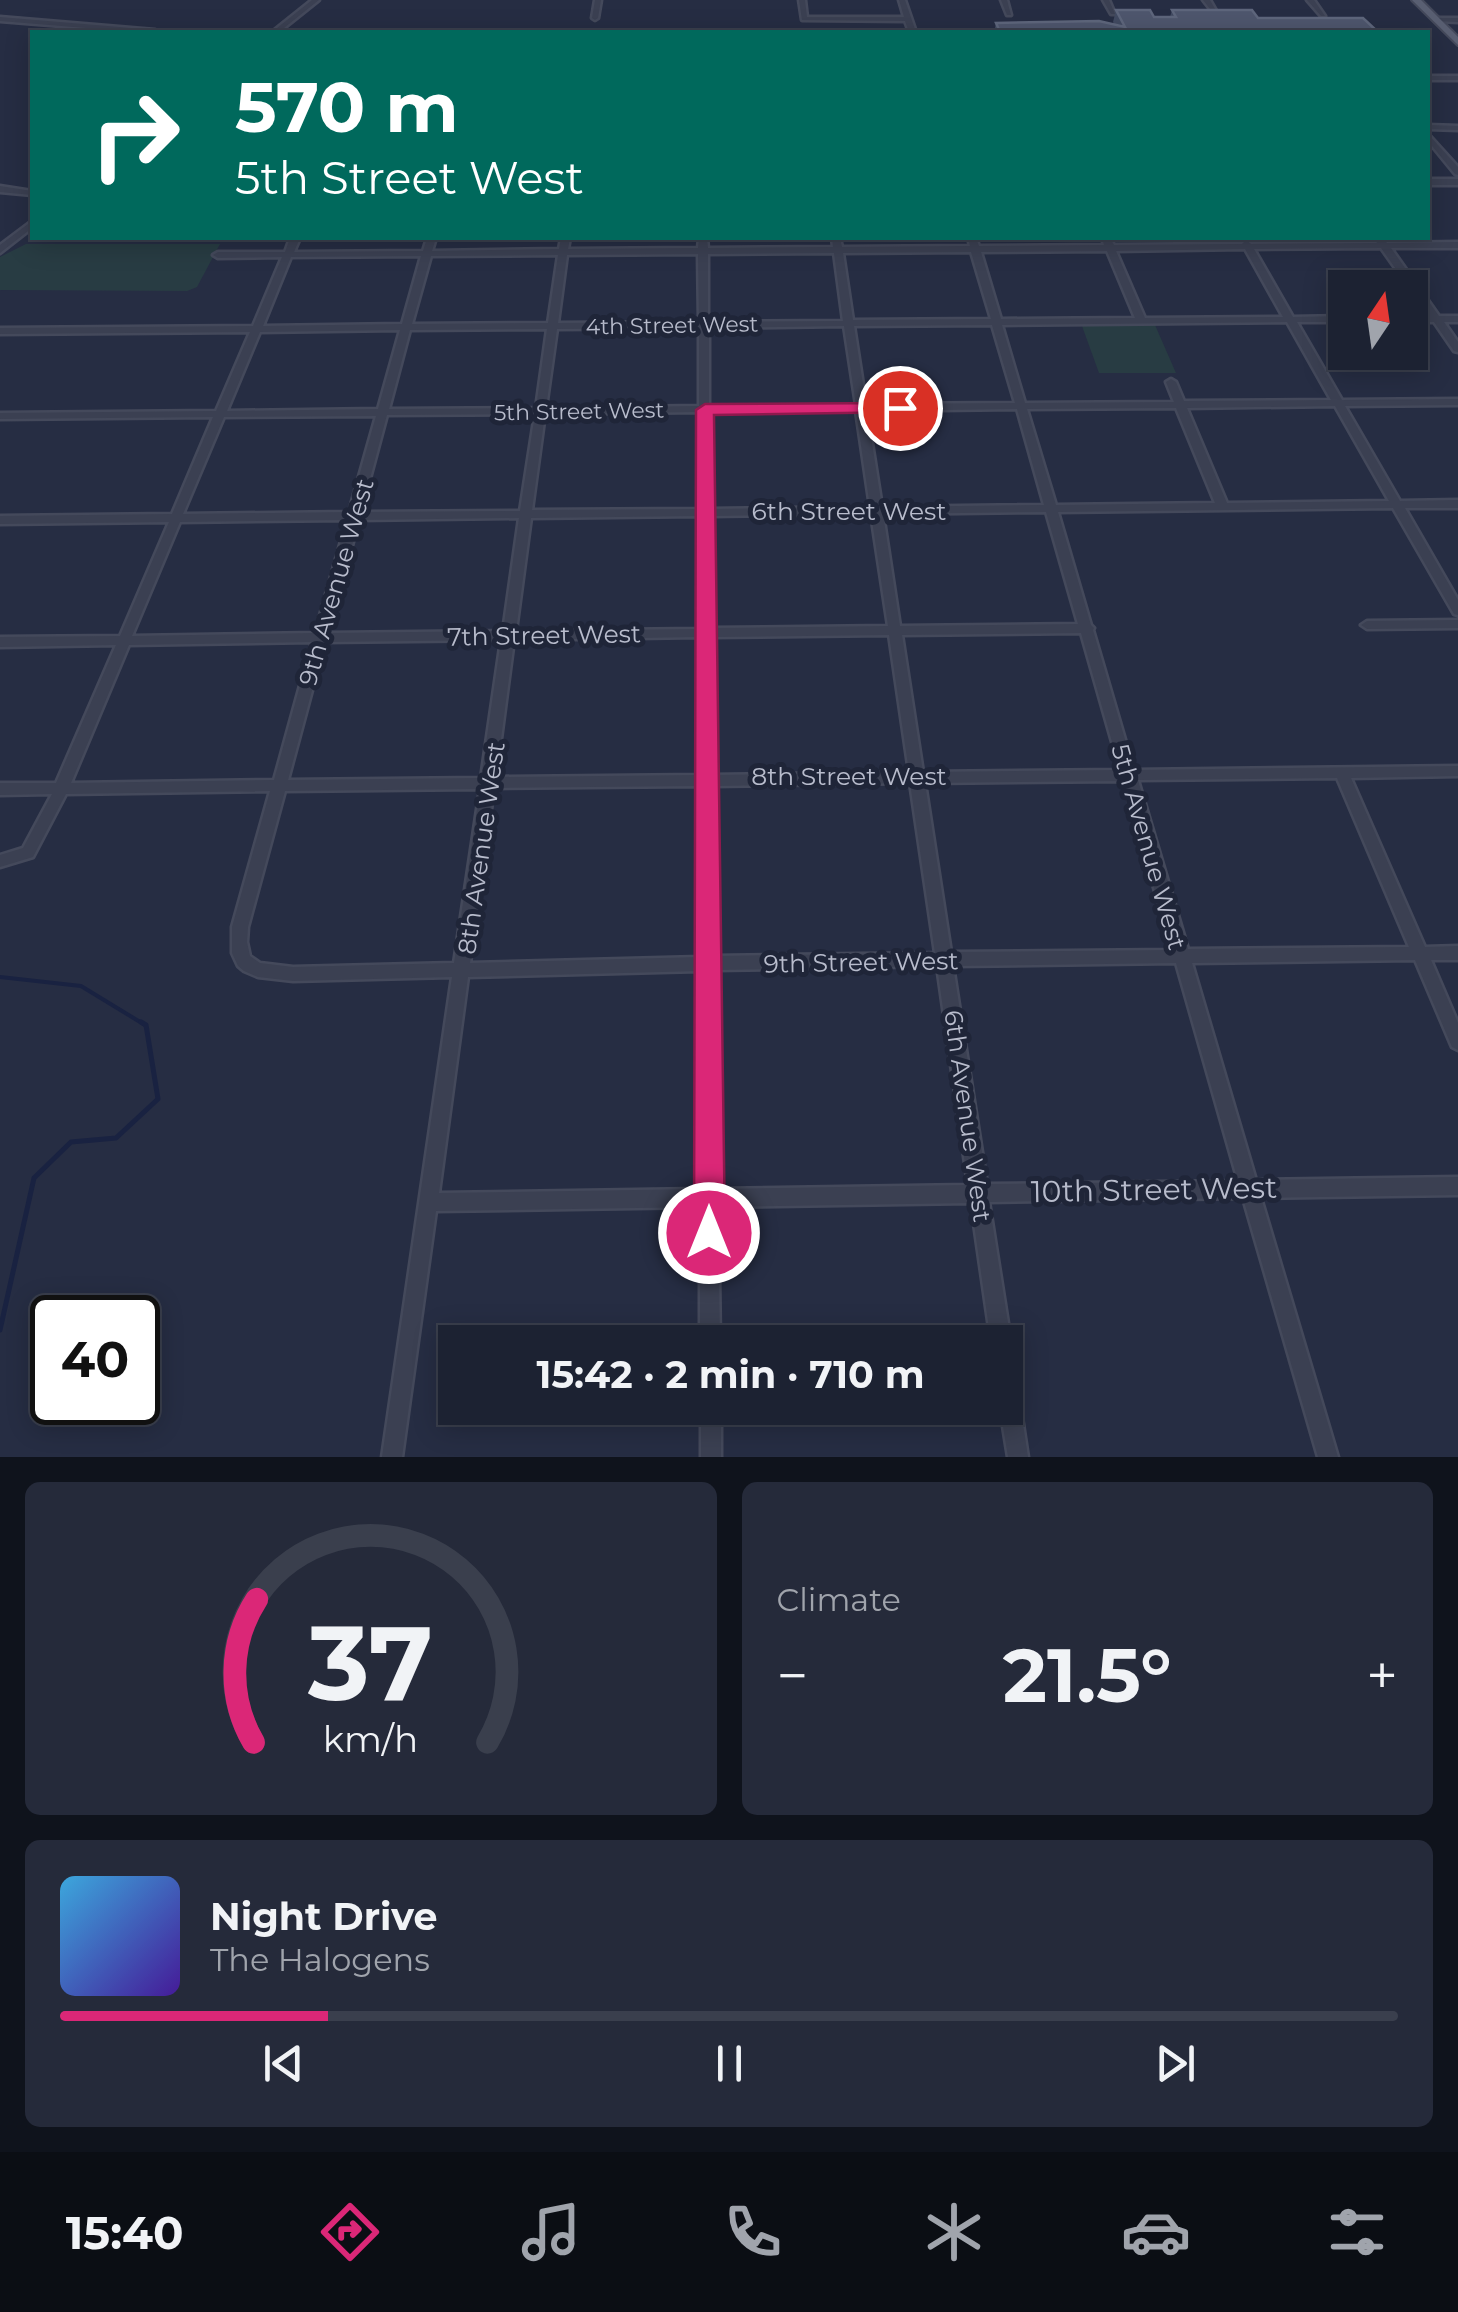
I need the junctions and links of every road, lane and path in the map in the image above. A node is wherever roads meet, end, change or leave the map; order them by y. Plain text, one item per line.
1 (316, 0) edge
2 (598, 0) edge
3 (802, 0) edge
4 (902, 0) edge
5 (1004, 0) edge
6 (1106, 0) edge
7 (1206, 0) edge
8 (1310, 0) edge
9 (1416, 0) edge
10 (1113, 13) edge
11 (1216, 13) edge
12 (1010, 14) dead end
13 (1323, 15) edge
14 (596, 18) dead end
15 (908, 18) junction
16 (0, 19) edge
17 (1437, 20) junction
18 (1458, 20) edge
19 (131, 30) edge
20 (277, 30) edge
21 (911, 30) edge
22 (1458, 42) edge
23 (1430, 78) edge
24 (1458, 78) edge
25 (1430, 127) edge
26 (1458, 128) edge
27 (1430, 138) edge
28 (1458, 172) edge
29 (1430, 182) edge
30 (1458, 182) edge
31 (0, 189) edge
32 (30, 193) edge
33 (30, 226) edge
34 (295, 240) edge
35 (430, 240) edge
36 (1245, 242) edge
37 (1381, 242) edge
38 (974, 243) edge
39 (1108, 243) edge
40 (704, 244) edge
41 (837, 244) edge
42 (564, 245) edge
43 (1458, 245) edge
44 (0, 250) edge
45 (426, 254) junction
46 (218, 255) dead end
47 (288, 255) junction
48 (1458, 318) edge
49 (1428, 319) edge
50 (1436, 319) junction
51 (1290, 320) junction
52 (1328, 320) edge
53 (1141, 321) junction
54 (995, 322) junction
55 (849, 323) junction
56 (704, 324) junction
57 (552, 326) junction
58 (406, 327) junction
59 (256, 329) junction
60 (0, 331) edge
61 (1458, 349) edge
62 (1170, 382) dead end
63 (1458, 402) edge
64 (1338, 404) junction
65 (1180, 405) junction
66 (1020, 407) junction
67 (861, 408) junction
68 (705, 410) junction
69 (541, 411) junction
70 (382, 413) junction
71 (220, 414) junction
72 (0, 416) edge
73 (1458, 504) edge
74 (1397, 505) junction
75 (1223, 508) junction
76 (1051, 509) junction
77 (878, 510) junction
78 (706, 512) junction
79 (528, 514) junction
80 (355, 516) junction
81 (176, 517) junction
82 (0, 520) edge
83 (1458, 610) edge
84 (1458, 624) edge
85 (1366, 625) dead end
86 (1088, 628) junction
87 (896, 630) junction
88 (707, 633) junction
89 (510, 635) junction
90 (320, 638) junction
91 (122, 640) junction
92 (0, 642) edge
93 (1458, 771) edge
94 (1127, 774) junction
95 (1342, 774) junction
96 (917, 776) junction
97 (708, 777) junction
98 (490, 780) junction
99 (282, 782) junction
100 (61, 787) junction
101 (0, 789) edge
102 (0, 861) edge
103 (240, 927) joint
104 (1458, 953) edge
105 (1419, 954) junction
106 (945, 960) junction
107 (1181, 960) junction
108 (710, 964) junction
109 (464, 972) junction
110 (1458, 1042) edge
111 (1458, 1186) edge
112 (1248, 1190) junction
113 (978, 1192) junction
114 (709, 1197) junction
115 (431, 1202) junction
116 (710, 1325) edge
117 (998, 1325) edge
118 (711, 1425) edge
119 (1013, 1425) edge
120 (392, 1457) edge
121 (711, 1457) edge
122 (1018, 1457) edge
123 (1328, 1457) edge

1 - 20 street
2 - 14 street
3 - 15 street
4 - 15 street
5 - 12 street
6 - 10 street
7 - 11 street
8 - 13 street
9 - 17 main road
15 - 21 street
16 - 19 street
17 - 18 street
17 - 22 main road
23 - 24 street
25 - 26 street
27 - 28 street
29 - 30 street
31 - 32 street
33 - 44 street
34 - 47 street
35 - 45 street, 9th Avenue West
36 - 37 street
36 - 39 street
36 - 51 street
37 - 43 street
37 - 50 street
38 - 39 street
38 - 41 street
38 - 54 street, 5th Avenue West
39 - 53 street
40 - 41 street
40 - 42 street
40 - 56 street
41 - 55 street, 6th Avenue West
42 - 45 street
42 - 57 street, 8th Avenue West
45 - 47 street
45 - 58 street, 9th Avenue West
46 - 47 street
47 - 59 street
48 - 50 street
49 - 50 street
50 - 61 street
51 - 52 street, 4th Street West
51 - 53 street, 4th Street West
51 - 64 street
53 - 54 street, 4th Street West
54 - 55 street, 4th Street West
54 - 66 street, 5th Avenue West
55 - 56 street, 4th Street West
55 - 67 street, 6th Avenue West
56 - 57 street, 4th Street West
56 - 68 street
57 - 58 street, 4th Street West
57 - 69 street, 8th Avenue West
58 - 59 street, 4th Street West
58 - 70 street, 9th Avenue West
59 - 60 street, 4th Street West
59 - 71 street
62 - 65 street
63 - 64 street, 5th Street West
64 - 65 street, 5th Street West
64 - 74 street
65 - 66 street, 5th Street West
65 - 75 street
66 - 67 street, 5th Street West
66 - 76 street, 5th Avenue West
67 - 68 street, 5th Street West
67 - 77 street, 6th Avenue West
68 - 69 street, 5th Street West
68 - 78 street
69 - 70 street, 5th Street West
69 - 79 street, 8th Avenue West
70 - 71 street, 5th Street West
70 - 80 street, 9th Avenue West
71 - 72 street, 5th Street West
71 - 81 street
73 - 74 street, 6th Street West
74 - 75 street, 6th Street West
74 - 83 street
75 - 76 street, 6th Street West
76 - 77 street, 6th Street West
76 - 86 street, 5th Avenue West
77 - 78 street, 6th Street West
77 - 87 street, 6th Avenue West
78 - 79 street, 6th Street West
78 - 88 street
79 - 80 street, 6th Street West
79 - 89 street, 8th Avenue West
80 - 81 street, 6th Street West
80 - 90 street, 9th Avenue West
81 - 82 street, 6th Street West
81 - 91 street
84 - 85 street
86 - 87 street, 7th Street West
86 - 94 street, 5th Avenue West
87 - 88 street, 7th Street West
87 - 96 street, 6th Avenue West
88 - 89 street, 7th Street West
88 - 97 street
89 - 90 street, 7th Street West
89 - 98 street, 8th Avenue West
90 - 91 street, 7th Street West
90 - 99 street, 9th Avenue West
91 - 92 street, 7th Street West
91 - 100 street
93 - 95 street, 8th Street West
94 - 95 street, 8th Street West
94 - 96 street, 8th Street West
94 - 107 street, 5th Avenue West
95 - 105 street
96 - 97 street, 8th Street West
96 - 106 street, 6th Avenue West
97 - 98 street, 8th Street West
97 - 108 street
98 - 99 street, 8th Street West
98 - 109 street, 8th Avenue West
99 - 100 street, 8th Street West
99 - 103 street, 9th Avenue West
100 - 101 street, 8th Street West
100 - 102 street
103 - 109 street, 9th Street West
104 - 105 street, 9th Street West
105 - 107 street, 9th Street West
105 - 110 street
106 - 107 street, 9th Street West
106 - 108 street, 9th Street West
106 - 113 street, 6th Avenue West
107 - 112 street, 5th Avenue West
108 - 109 street, 9th Street West
108 - 114 street
109 - 115 street, 8th Avenue West
111 - 112 street, 10th Street West
112 - 113 street, 10th Street West
112 - 123 street, 5th Avenue West
113 - 114 street, 10th Street West
113 - 117 street, 6th Avenue West
114 - 115 street, 10th Street West
114 - 116 street
115 - 120 street, 8th Avenue West
118 - 121 street
119 - 122 street

